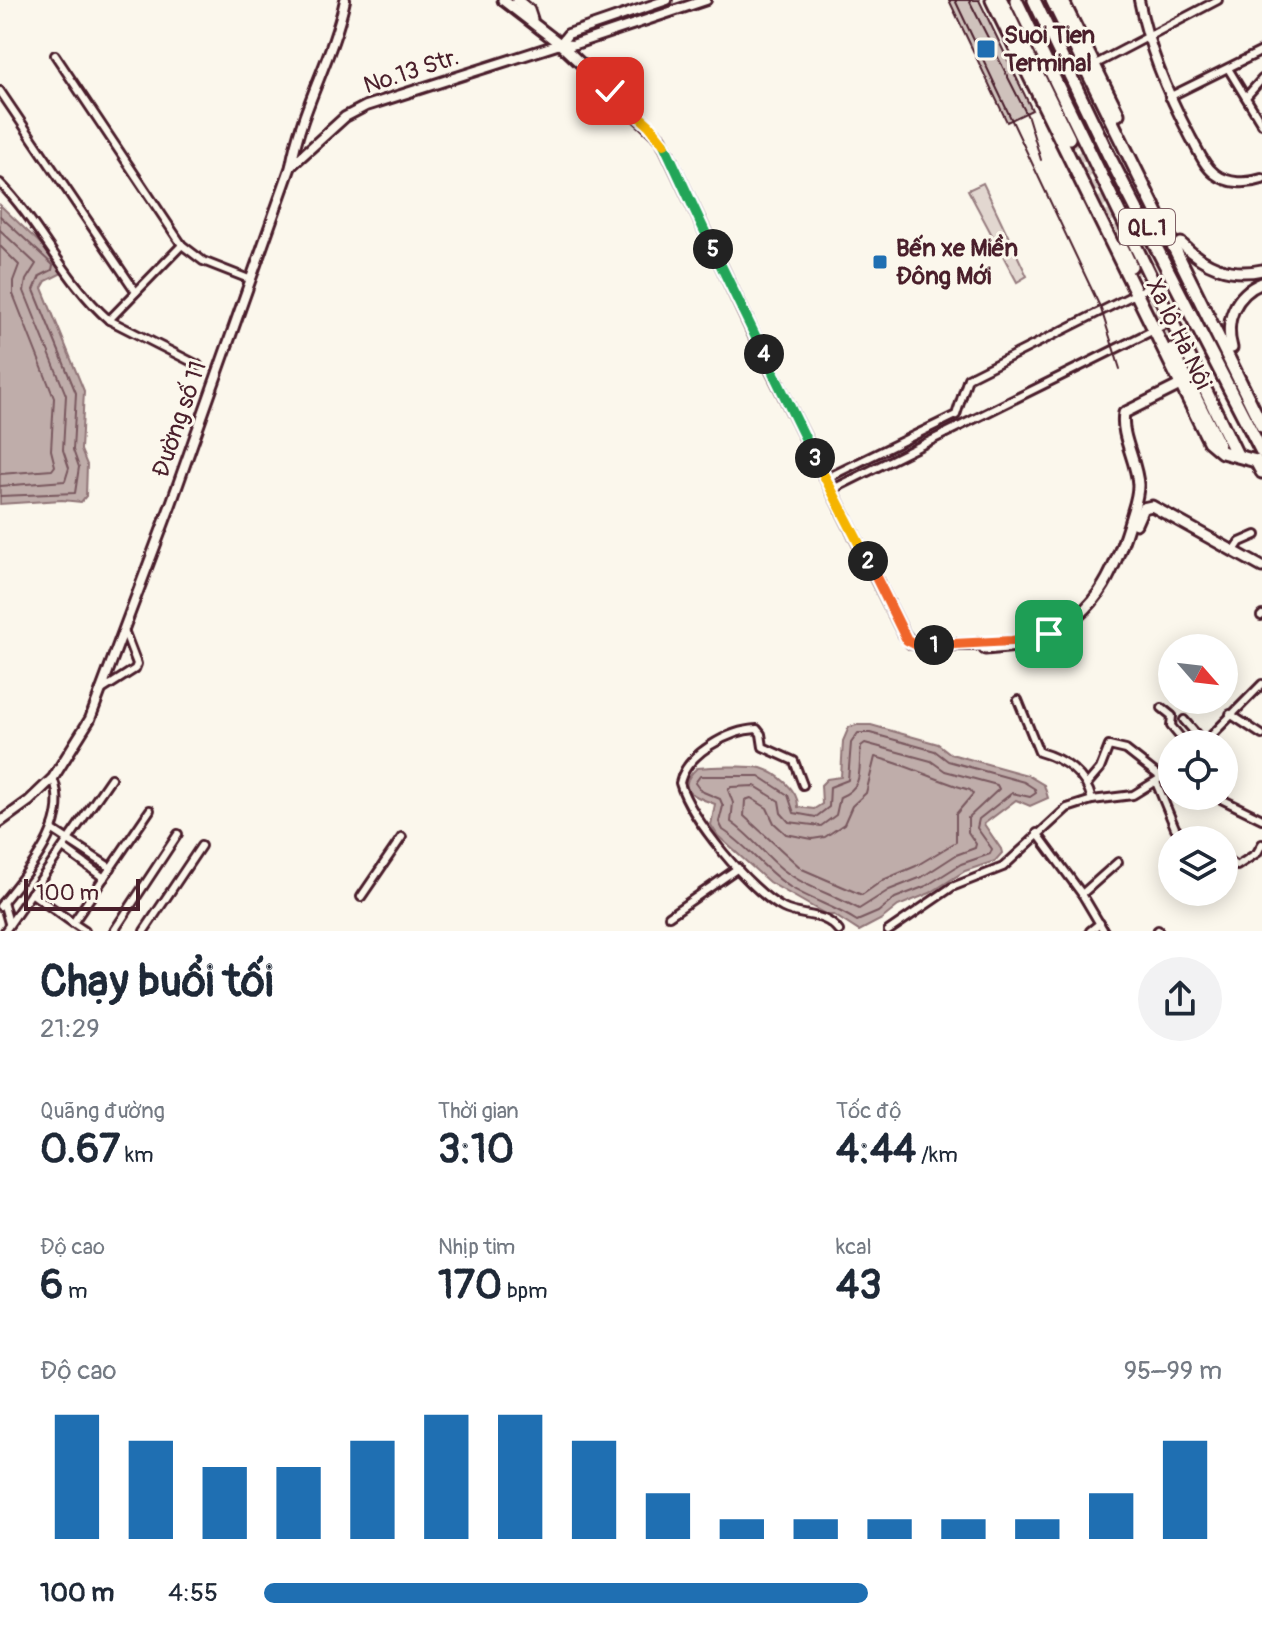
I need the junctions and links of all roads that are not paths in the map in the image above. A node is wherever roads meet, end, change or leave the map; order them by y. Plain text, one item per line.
1 (345, 0) edge
2 (503, 0) edge
3 (517, 0) edge
4 (667, 0) edge
5 (706, 0) edge
6 (992, 0) edge
7 (1001, 0) edge
8 (1016, 0) edge
9 (1034, 0) edge
10 (1052, 0) edge
11 (1062, 0) edge
12 (1139, 0) edge
13 (1218, 0) edge
14 (532, 19) junction
15 (1147, 39) junction
16 (560, 44) junction
17 (1262, 51) edge
18 (55, 55) dead end
19 (1090, 67) junction
20 (1229, 70) junction
21 (1262, 79) edge
22 (0, 91) edge
23 (1169, 97) junction
24 (1246, 97) junction
25 (1262, 124) edge
26 (1069, 138) tunnel mouth
27 (291, 166) junction
28 (1142, 171) junction
29 (1262, 179) edge
30 (0, 183) edge
31 (1181, 243) junction
32 (182, 245) junction
33 (1123, 249) tunnel mouth
34 (1131, 266) tunnel mouth
35 (1262, 270) edge
36 (249, 279) junction
37 (1262, 283) edge
38 (1153, 285) junction
39 (136, 292) junction
40 (1135, 293) junction
41 (1201, 293) junction
42 (109, 320) junction
43 (1170, 322) junction
44 (1153, 330) junction
45 (1232, 348) junction
46 (1172, 350) tunnel mouth
47 (198, 365) dead end
48 (1180, 385) junction
49 (1262, 410) edge
50 (1262, 426) edge
51 (1222, 452) junction
52 (1237, 455) junction
53 (1260, 457) edge
54 (817, 461) junction
55 (1262, 472) edge
56 (827, 478) junction
57 (833, 489) junction
58 (1256, 535) dead end
59 (1233, 552) junction
60 (1262, 567) edge
61 (124, 630) junction
62 (1262, 684) edge
63 (102, 690) junction
64 (1018, 700) dead end
65 (1238, 706) edge
66 (1230, 714) joint
67 (1184, 720) dead end
68 (1192, 730) edge
69 (1216, 730) edge
70 (1262, 735) edge
71 (53, 778) junction
72 (111, 778) dead end
73 (1158, 780) edge
74 (1158, 781) edge
75 (1087, 784) junction
76 (803, 785) dead end
77 (1092, 800) junction
78 (1238, 807) edge
79 (150, 810) dead end
80 (1262, 819) edge
81 (0, 822) edge
82 (53, 830) junction
83 (1037, 833) junction
84 (178, 834) dead end
85 (402, 837) dead end
86 (68, 840) junction
87 (1262, 844) edge
88 (201, 846) dead end
89 (63, 850) junction
90 (1118, 862) dead end
91 (1238, 865) edge
92 (111, 868) junction
93 (738, 868) junction
94 (104, 878) junction
95 (31, 893) junction
96 (1082, 894) junction
97 (361, 897) dead end
98 (2, 904) edge
99 (669, 916) dead end
100 (9, 923) junction
101 (1100, 923) junction
102 (74, 926) edge
103 (5, 931) edge
104 (85, 931) edge
105 (114, 931) edge
106 (144, 931) edge
107 (839, 931) edge
108 (888, 931) edge
109 (1090, 931) edge
110 (1104, 931) edge

1 - 27 street, Đường số 11
2 - 14 main road
3 - 14 main road
4 - 16 street
5 - 16 street
6 - 40 highway, Xa lộ Hà Nội / QL.1
7 - 26 highway
8 - 38 highway, Xa lộ Hà Nội / QL.1
9 - 53 highway, Xa lộ Hà Nội / QL.1
10 - 19 highway, Xa lộ Hà Nội / QL.1
11 - 19 highway, Xa lộ Hà Nội / QL.1
12 - 15 street
13 - 15 street
14 - 16 main road
15 - 19 street
15 - 23 street
16 - 27 street, No.13 Str.
16 - 54 main road
17 - 20 street
18 - 32 street
19 - 28 highway, Xa lộ Hà Nội / QL.1
20 - 23 street
20 - 24 street
21 - 24 street
22 - 39 street
23 - 29 street
24 - 25 street
27 - 36 street, Đường số 11
28 - 31 highway, Xa lộ Hà Nội / QL.1
28 - 41 highway, Xa lộ Hà Nội / QL.1
30 - 42 street
31 - 35 main road
31 - 41 highway, Xa lộ Hà Nội / QL.1
32 - 36 street
32 - 39 street
33 - 34 highway, QL.1
36 - 61 street, Đường số 11
37 - 45 main road
38 - 40 street
38 - 43 highway, Xa lộ Hà Nội / QL.1
39 - 42 street
40 - 44 highway, Xa lộ Hà Nội / QL.1
40 - 56 street
41 - 45 highway, Xa lộ Hà Nội / QL.1
41 - 50 highway, Xa lộ Hà Nội / QL.1
42 - 47 street
43 - 44 street
43 - 52 highway, Xa lộ Hà Nội / QL.1
44 - 48 highway, Xa lộ Hà Nội / QL.1
44 - 57 street
45 - 49 highway, Xa lộ Hà Nội / QL.1
46 - 51 highway
48 - 51 highway, Xa lộ Hà Nội / QL.1
48 - 57 main road
51 - 52 highway
52 - 53 highway
53 - 55 highway, Xa lộ Hà Nội / QL.1
54 - 56 main road
54 - 59 main road
56 - 57 main road
58 - 59 street
59 - 60 main road
61 - 63 street, Đường số 11
61 - 63 street
62 - 65 street
63 - 71 street, Đường số 11
64 - 75 street
66 - 69 street
66 - 70 street
67 - 68 street
71 - 81 street, Đường số 11
71 - 82 street
72 - 86 street
73 - 75 street
74 - 77 street
75 - 77 street
76 - 93 street
77 - 83 street
78 - 80 street
79 - 92 street
82 - 86 street
82 - 98 street
83 - 96 street
83 - 108 street
84 - 105 street
85 - 97 street
86 - 89 street
86 - 92 street
87 - 91 street
88 - 106 street
89 - 94 street
89 - 95 street
90 - 96 street
92 - 94 street
93 - 99 street
93 - 107 street
94 - 102 street
95 - 100 street
95 - 102 street
96 - 101 street
98 - 100 street
100 - 103 street
101 - 109 street
101 - 110 street
102 - 104 street

